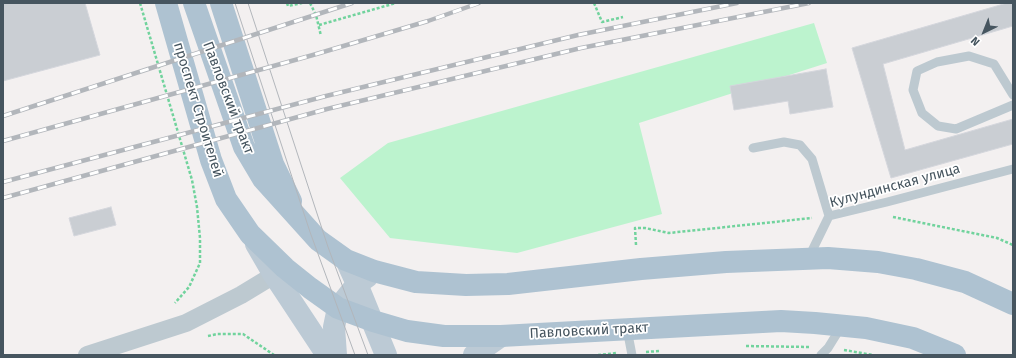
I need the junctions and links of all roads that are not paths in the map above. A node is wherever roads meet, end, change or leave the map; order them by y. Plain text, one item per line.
1 (166, 3) edge
2 (194, 3) edge
3 (221, 3) edge
4 (1013, 95) edge
5 (1013, 105) edge
6 (753, 148) dead end
7 (1013, 169) edge
8 (829, 216) junction
9 (303, 225) junction
10 (250, 234) junction
11 (808, 258) junction
12 (274, 275) junction
13 (366, 277) junction
14 (1013, 304) edge
15 (338, 308) junction
16 (373, 321) junction
17 (842, 325) junction
18 (627, 329) junction
19 (500, 336) junction
20 (824, 352) edge
21 (632, 354) edge
22 (87, 355) edge
23 (327, 355) edge
24 (336, 355) edge
25 (386, 355) edge
26 (474, 355) edge
27 (956, 355) edge

1 - 10 main road, проспект Строителей
2 - 9 main road, Павловский тракт
3 - 9 main road, Павловский тракт
4 - 5 lane
6 - 8 lane
7 - 8 lane, Кулундинская улица
8 - 11 lane, Кулундинская улица
9 - 13 main road, Павловский тракт
10 - 12 main road
10 - 15 main road, Павловский тракт
11 - 13 main road, Павловский тракт
11 - 14 main road, Павловский тракт
12 - 22 street
12 - 23 main road
13 - 15 main road
13 - 16 main road
15 - 16 main road, Павловский тракт
15 - 24 main road
16 - 19 main road, Павловский тракт
16 - 25 main road
17 - 18 main road, Павловский тракт
17 - 20 lane
17 - 27 main road, Павловский тракт
18 - 19 main road, Павловский тракт
18 - 21 lane
19 - 26 main road

